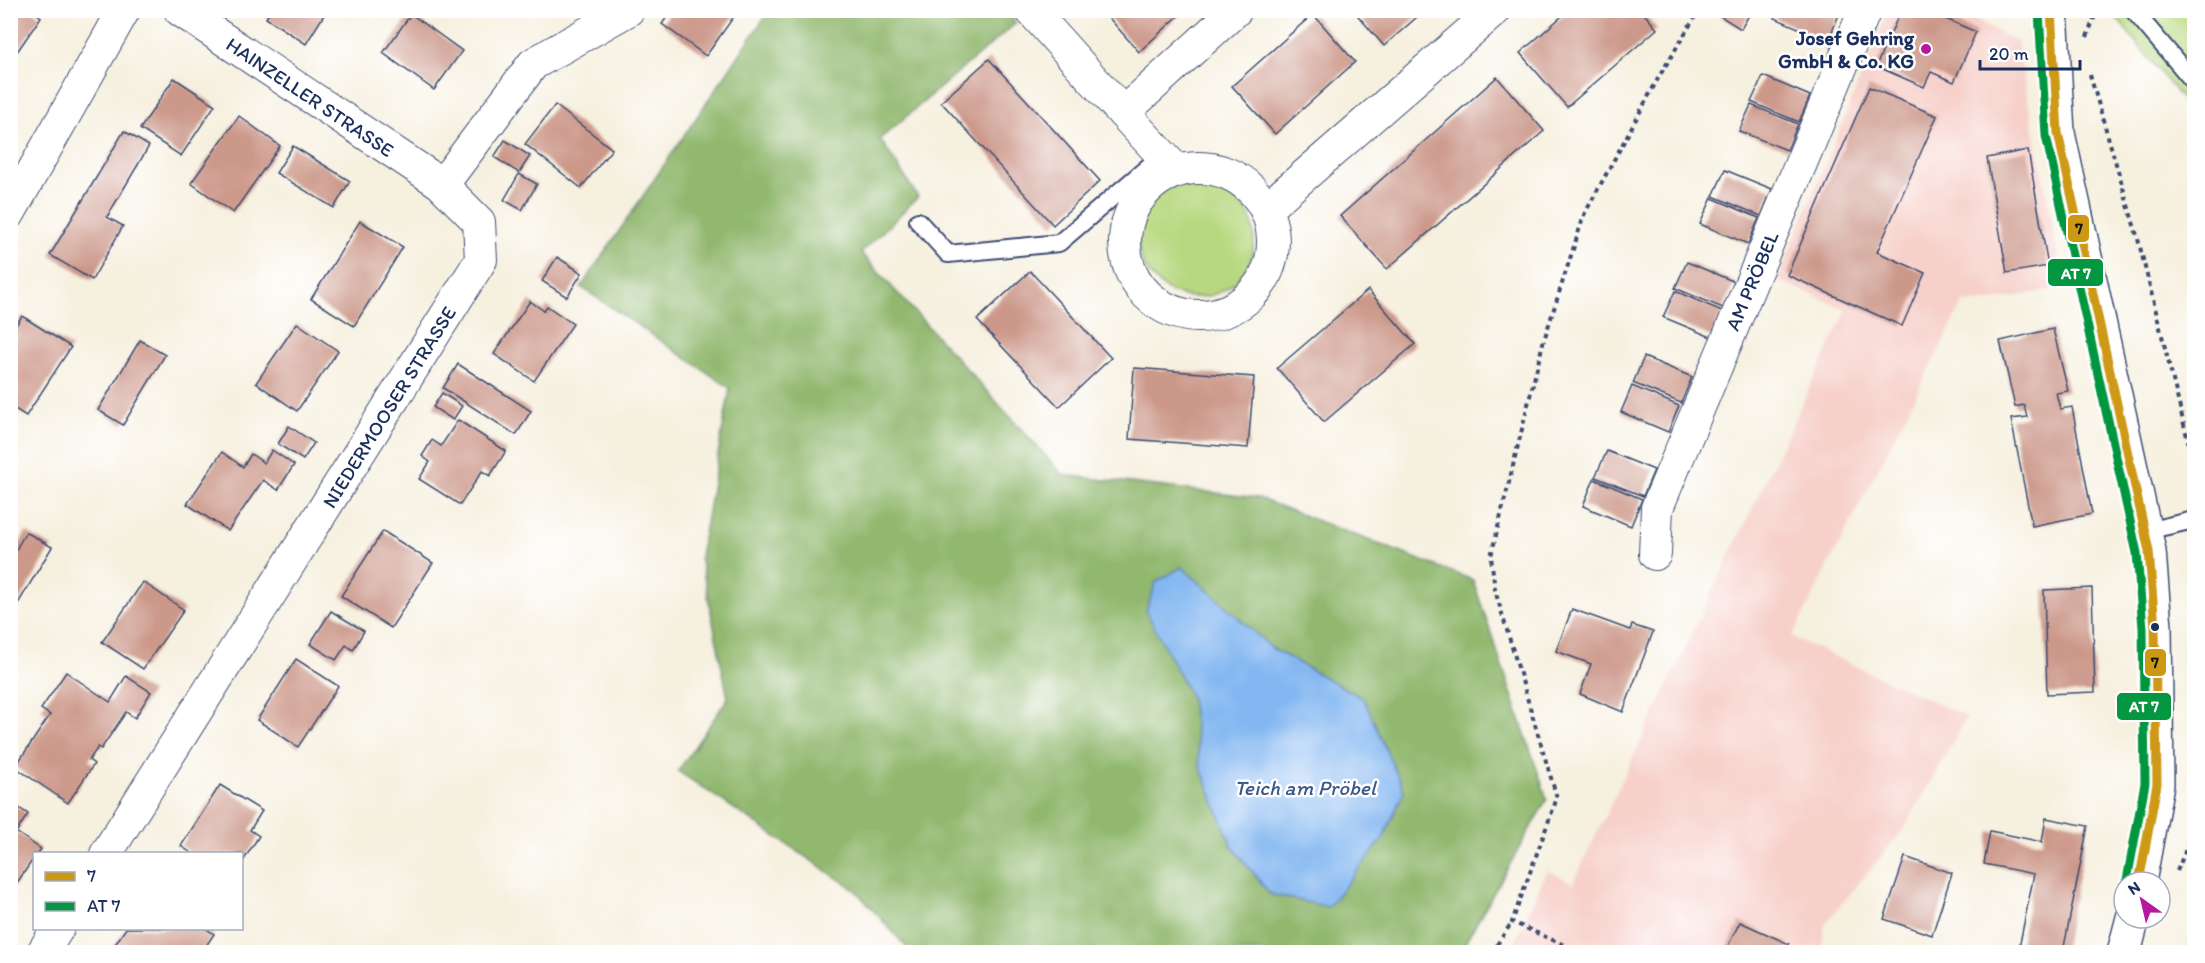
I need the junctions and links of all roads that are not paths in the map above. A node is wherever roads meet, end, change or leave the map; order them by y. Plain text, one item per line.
1 (124, 10) edge
2 (180, 10) edge
3 (628, 10) edge
4 (1031, 10) edge
5 (1236, 10) edge
6 (1495, 10) edge
7 (1864, 10) edge
8 (2051, 10) edge
9 (2133, 10) edge
10 (2147, 17) edge
11 (2194, 82) edge
12 (1123, 112) junction
13 (1170, 162) junction
14 (440, 183) junction
15 (1266, 209) junction
16 (10, 212) edge
17 (918, 221) dead end
18 (2194, 520) edge
19 (2146, 531) junction
20 (1655, 555) dead end
21 (107, 852) edge
22 (2141, 870) edge
23 (57, 930) edge
24 (2130, 930) edge
25 (43, 952) edge
26 (2124, 952) edge

1 - 16 street
2 - 14 street, HAINZELLER STRASSE
3 - 14 street
4 - 12 street
5 - 12 street
6 - 15 street
7 - 20 street, AM PRÖBEL
8 - 19 street
9 - 10 lane
10 - 11 lane
12 - 13 street
13 - 15 street
13 - 15 street
13 - 17 lane
14 - 21 street, NIEDERMOOSER STRASSE
18 - 19 lane
19 - 22 street
23 - 25 street
24 - 26 street

